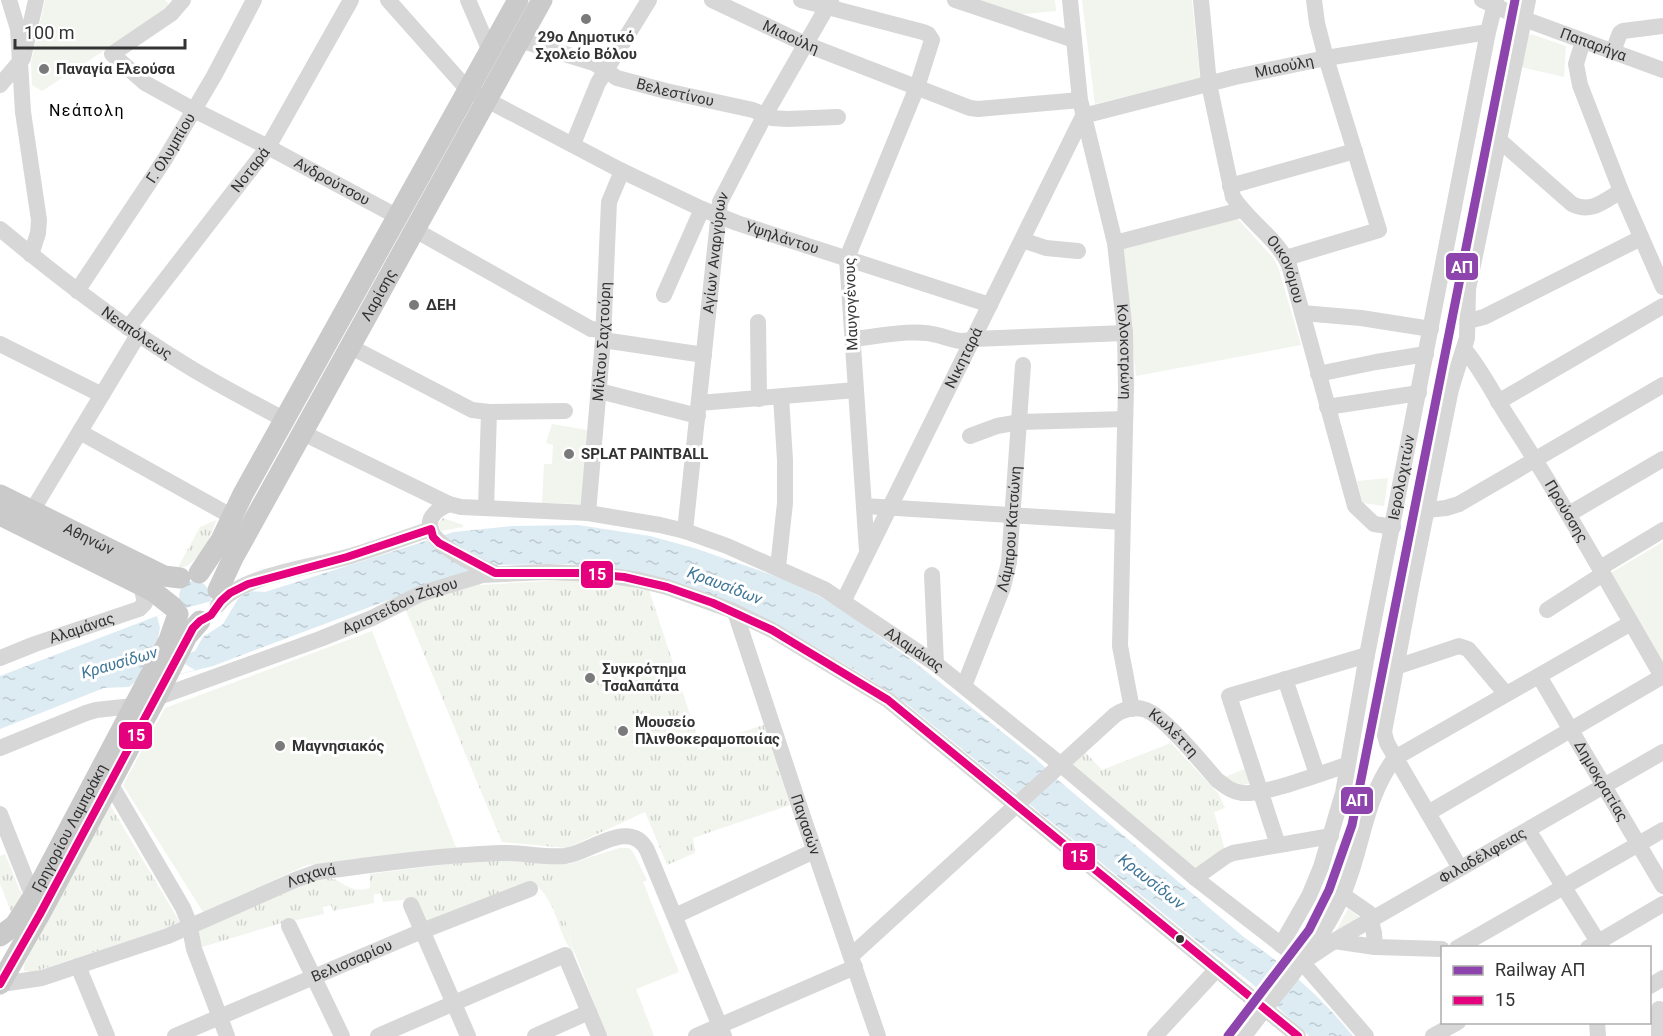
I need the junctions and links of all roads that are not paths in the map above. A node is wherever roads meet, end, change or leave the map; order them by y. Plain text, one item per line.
1 (9, 0) edge
2 (36, 0) edge
3 (183, 0) edge
4 (254, 0) edge
5 (351, 0) edge
6 (388, 0) edge
7 (468, 0) edge
8 (518, 0) edge
9 (542, 0) edge
10 (649, 0) edge
11 (712, 0) edge
12 (801, 0) edge
13 (955, 0) edge
14 (1070, 0) edge
15 (1201, 0) edge
16 (1314, 0) edge
17 (1528, 0) edge
18 (1491, 2) edge
19 (829, 4) edge
20 (1524, 19) junction
21 (1663, 26) edge
22 (1488, 32) junction
23 (520, 40) junction
24 (1074, 40) junction
25 (1583, 41) junction
26 (805, 44) junction
27 (490, 51) junction
28 (1613, 51) junction
29 (1326, 58) junction
30 (20, 63) junction
31 (1663, 70) edge
32 (605, 72) junction
33 (1209, 84) junction
34 (0, 85) edge
35 (917, 87) junction
36 (478, 94) junction
37 (1082, 108) junction
38 (194, 110) junction
39 (765, 115) junction
40 (838, 117) dead end
41 (1498, 140) junction
42 (573, 144) junction
43 (268, 147) junction
44 (1355, 151) junction
45 (622, 171) junction
46 (1230, 186) junction
47 (1621, 191) junction
48 (702, 209) junction
49 (1241, 210) junction
50 (718, 216) junction
51 (398, 217) junction
52 (0, 229) edge
53 (415, 230) junction
54 (1641, 238) junction
55 (1022, 240) junction
56 (1115, 243) junction
57 (1078, 251) dead end
58 (31, 255) junction
59 (847, 258) junction
60 (1286, 258) junction
61 (1663, 287) edge
62 (77, 291) junction
63 (664, 295) dead end
64 (990, 305) junction
65 (1663, 306) edge
66 (1302, 313) junction
67 (1468, 321) junction
68 (758, 322) dead end
69 (1431, 328) junction
70 (133, 331) junction
71 (1125, 333) junction
72 (604, 335) junction
73 (852, 339) junction
74 (973, 339) junction
75 (0, 344) edge
76 (351, 346) junction
77 (1464, 349) junction
78 (1426, 354) junction
79 (704, 355) junction
80 (1023, 365) dead end
81 (1318, 374) junction
82 (1663, 385) edge
83 (856, 390) junction
84 (599, 391) junction
85 (1419, 393) junction
86 (102, 395) junction
87 (781, 397) junction
88 (759, 399) junction
89 (1498, 402) junction
90 (1327, 407) junction
91 (698, 410) junction
92 (565, 411) dead end
93 (489, 412) junction
94 (1125, 419) junction
95 (285, 420) junction
96 (1020, 422) junction
97 (80, 432) junction
98 (303, 433) junction
99 (970, 436) dead end
100 (1663, 459) edge
101 (1536, 461) junction
102 (0, 495) edge
103 (449, 504) junction
104 (864, 506) junction
105 (890, 507) junction
106 (486, 508) junction
107 (1427, 510) junction
108 (32, 511) junction
109 (588, 513) junction
110 (1014, 514) junction
111 (1569, 514) junction
112 (0, 515) edge
113 (231, 516) junction
114 (1122, 522) junction
115 (1393, 526) junction
116 (1663, 530) edge
117 (685, 531) junction
118 (432, 533) junction
119 (868, 552) junction
120 (778, 567) junction
121 (489, 571) junction
122 (1601, 571) junction
123 (933, 574) dead end
124 (189, 575) junction
125 (141, 585) junction
126 (220, 598) junction
127 (844, 600) junction
128 (1547, 609) dead end
129 (175, 611) junction
130 (735, 612) junction
131 (200, 621) junction
132 (1631, 623) junction
133 (1367, 655) junction
134 (0, 658) edge
135 (936, 664) junction
136 (1396, 667) junction
137 (1539, 676) junction
138 (1663, 677) edge
139 (1285, 679) junction
140 (156, 686) junction
141 (964, 686) junction
142 (1506, 694) junction
143 (133, 706) junction
144 (1132, 708) junction
145 (1571, 730) junction
146 (0, 748) edge
147 (1663, 752) edge
148 (1395, 758) junction
149 (1060, 764) junction
150 (1347, 765) junction
151 (1317, 774) junction
152 (110, 783) junction
153 (1604, 786) junction
154 (1261, 792) junction
155 (1015, 804) junction
156 (1428, 813) junction
157 (0, 814) edge
158 (1528, 830) junction
159 (1663, 830) edge
160 (1332, 836) junction
161 (1638, 844) junction
162 (1278, 845) junction
163 (814, 850) junction
164 (1460, 868) junction
165 (1195, 878) junction
166 (1663, 886) edge
167 (1564, 888) junction
168 (530, 889) dead end
169 (1343, 895) junction
170 (33, 897) junction
171 (1663, 904) edge
172 (411, 905) dead end
173 (675, 916) junction
174 (1371, 920) junction
175 (289, 926) dead end
176 (190, 928) junction
177 (422, 931) junction
178 (0, 936) edge
179 (1334, 941) junction
180 (1281, 945) junction
181 (1461, 946) edge
182 (1596, 946) edge
183 (1375, 947) junction
184 (0, 949) edge
185 (1441, 949) edge
186 (853, 962) junction
187 (78, 966) junction
188 (1299, 966) junction
189 (1217, 969) junction
190 (314, 978) junction
191 (2, 981) edge
192 (453, 1003) junction
193 (1267, 1005) junction
194 (1657, 1009) edge
195 (589, 1012) junction
196 (219, 1017) junction
197 (1455, 1024) edge
198 (722, 1031) edge
199 (106, 1036) edge
200 (175, 1036) edge
201 (227, 1036) edge
202 (342, 1036) edge
203 (378, 1036) edge
204 (468, 1036) edge
205 (535, 1036) edge
206 (598, 1036) edge
207 (696, 1036) edge
208 (878, 1036) edge
209 (1155, 1036) edge
210 (1244, 1036) edge
211 (1298, 1036) edge
212 (1366, 1036) edge
213 (1433, 1036) edge
214 (1659, 1036) edge

1 - 30 street
2 - 30 street
3 - 38 street, Ανδρούτσου
4 - 38 street, Γ. Ολυμπίου
5 - 43 street, Νοταρά
6 - 36 street
7 - 27 street
8 - 27 main road, Λαρίσης
9 - 23 main road, Λαρίσης
10 - 32 street
11 - 26 street, Μιαούλη
12 - 19 street
13 - 24 street
14 - 24 street, Κολοκοτρώνη
15 - 33 street, Οικονόμου
16 - 29 street
17 - 20 street
18 - 20 street, Παπαρήγα
18 - 22 street, Ιερολοχιτών
19 - 26 street, Αγίων Αναργύρων
19 - 35 street, Μαυγογένους
20 - 25 street, Παπαρήγα
20 - 41 street
21 - 28 street
22 - 29 street, Μιαούλη
22 - 69 street, Ιερολοχιτών
23 - 32 street, Βελεστίνου
23 - 36 main road, Λαρίσης
24 - 37 street, Κολοκοτρώνη
25 - 28 street, Παπαρήγα
25 - 47 street
26 - 35 street, Μιαούλη
26 - 39 street, Αγίων Αναργύρων
27 - 36 main road, Λαρίσης
28 - 31 street, Παπαρήγα
29 - 33 street, Μιαούλη
29 - 44 street
30 - 34 street
30 - 58 street
32 - 39 street, Βελεστίνου
32 - 42 street
33 - 37 street, Μιαούλη
33 - 46 street, Οικονόμου
35 - 37 street, Μιαούλη
35 - 59 street, Μαυγογένους
36 - 42 street, Υψηλάντου
36 - 51 main road, Λαρίσης
36 - 53 main road, Λαρίσης
37 - 55 street, Νικηταρά
37 - 56 street, Κολοκοτρώνη
38 - 43 street, Ανδρούτσου
38 - 62 street, Γ. Ολυμπίου
39 - 40 street, Βελεστίνου
39 - 50 street, Αγίων Αναργύρων
41 - 47 street
41 - 67 street
42 - 45 street, Υψηλάντου
43 - 51 street, Ανδρούτσου
43 - 70 street, Νοταρά
44 - 46 street
44 - 60 street
45 - 48 street, Υψηλάντου
45 - 72 street, Μίλτου Σαχτούρη
46 - 49 street, Οικονόμου
47 - 54 street
48 - 50 street, Υψηλάντου
48 - 63 street
49 - 56 street
49 - 60 street, Οικονόμου
50 - 59 street, Υψηλάντου
50 - 79 street, Αγίων Αναργύρων
51 - 95 main road, Λαρίσης
52 - 58 street, Νεαπόλεως
53 - 72 street
53 - 76 main road, Λαρίσης
54 - 61 street
54 - 67 street
55 - 57 street
55 - 64 street, Νικηταρά
56 - 71 street, Κολοκοτρώνη
58 - 62 street, Νεαπόλεως
59 - 64 street, Υψηλάντου
59 - 73 street, Μαυγογένους
60 - 66 street, Οικονόμου
62 - 70 street, Νεαπόλεως
64 - 74 street, Νικηταρά
65 - 89 street
66 - 69 street
66 - 81 street, Οικονόμου
67 - 77 street
68 - 88 street
69 - 78 street, Ιερολοχιτών
70 - 86 street, Νοταρά
70 - 95 street, Νεαπόλεως
71 - 74 street
71 - 94 street, Κολοκοτρώνη
72 - 79 street
72 - 84 street, Μίλτου Σαχτούρη
73 - 74 street
73 - 83 street, Μαυγογένους
74 - 105 street, Νικηταρά
75 - 86 street
76 - 93 street
76 - 98 main road, Λαρίσης
77 - 89 street, Προύσσης
77 - 107 street
78 - 81 street
78 - 85 street, Ιερολοχιτών
79 - 91 street, Αγίων Αναργύρων
80 - 96 street, Λάμπρου Κατσώνη
81 - 90 street, Οικονόμου
82 - 101 street
83 - 87 street
83 - 104 street, Μαυγογένους
84 - 91 street
84 - 109 street, Μίλτου Σαχτούρη
85 - 90 street
85 - 115 street, Ιερολοχιτών
86 - 97 street, Νοταρά
87 - 88 street
87 - 120 street
88 - 91 street
89 - 101 street, Προύσσης
90 - 115 street, Οικονόμου
91 - 117 street, Αγίων Αναργύρων
92 - 93 street
93 - 106 street
94 - 96 street
94 - 114 street, Κολοκοτρώνη
95 - 113 main road, Λαρίσης
96 - 99 street
96 - 110 street, Λάμπρου Κατσώνη
97 - 108 street, Νοταρά
97 - 113 street
98 - 103 street
98 - 126 main road, Λαρίσης
100 - 111 street
101 - 107 street
101 - 111 street, Προύσσης
102 - 108 main road, Αθηνών
103 - 106 street, Αλαμάνας
103 - 118 street
104 - 105 street
104 - 119 street, Μαυγογένους
105 - 110 street
105 - 119 street, Νικηταρά
106 - 109 street, Αλαμάνας
107 - 136 street
108 - 124 main road, Αθηνών
109 - 117 street, Αλαμάνας
110 - 114 street
110 - 141 street, Λάμπρου Κατσώνη
111 - 122 street, Προύσσης
112 - 125 main road, Αθηνών
113 - 124 main road, Λαρίσης
114 - 144 street, Κολοκοτρώνη
115 - 133 street, Ιερολοχιτών
116 - 122 street
117 - 120 street, Αλαμάνας
118 - 121 street
118 - 126 street
119 - 127 street, Νικηταρά
120 - 127 street, Αλαμάνας
121 - 130 street, Αριστείδου Ζάχου
121 - 140 street, Αριστείδου Ζάχου
122 - 128 street
122 - 132 street, Προύσσης
123 - 135 street
124 - 126 main road, Αθηνών
124 - 129 main road
125 - 129 main road, Αθηνών
125 - 134 street, Αλαμάνας
126 - 131 main road
127 - 135 street, Αλαμάνας
129 - 131 main road, Αθηνών
129 - 140 main road, Γρηγορίου Λαμπράκη
130 - 155 street, Αριστείδου Ζάχου
130 - 163 street, Παγασών
131 - 140 main road, Γρηγορίου Λαμπράκη
132 - 137 street
132 - 138 street, Προύσσης
133 - 139 street
133 - 150 street, Ιερολοχιτών
135 - 141 street, Αλαμάνας
136 - 142 street
136 - 148 street
137 - 142 street
137 - 145 street, Δημοκρατίας
138 - 145 street
139 - 151 street
139 - 154 street
140 - 143 main road, Γρηγορίου Λαμπράκη
140 - 152 main road, Γρηγορίου Λαμπράκη
141 - 149 street, Αλαμάνας
142 - 148 street
143 - 146 street
143 - 170 main road, Γρηγορίου Λαμπράκη
144 - 149 street, Κωλέττη
144 - 154 street, Κωλέττη
145 - 153 street, Δημοκρατίας
145 - 156 street
147 - 153 street, Φιλαδέλφειας
148 - 156 street
148 - 169 street
149 - 155 street, Κωλέττη
149 - 165 street, Αλαμάνας
150 - 151 street, Κωλέττη
150 - 160 street, Ιερολοχιτών
151 - 154 street, Κωλέττη
152 - 176 street
152 - 191 main road, Γρηγορίου Λαμπράκη
153 - 158 street, Φιλαδέλφειας
153 - 161 street, Δημοκρατίας
154 - 162 street
155 - 186 street, Κωλέττη
155 - 189 street, Αριστείδου Ζάχου
156 - 164 street
157 - 170 street
158 - 164 street, Φιλαδέλφειας
158 - 167 street
159 - 161 street
160 - 162 street
160 - 180 street, Ιερολοχιτών
161 - 166 street, Δημοκρατίας
161 - 167 street
162 - 165 street
163 - 173 street
163 - 186 street, Παγασών
164 - 174 street, Φιλαδέλφειας
165 - 180 street, Αλαμάνας
167 - 181 street
167 - 182 street
168 - 177 street, Βελισσαρίου
169 - 174 street
169 - 188 street
170 - 178 main road, Γρηγορίου Λαμπράκη
171 - 182 street
172 - 177 street
173 - 176 street, Λαχανά
173 - 198 street
174 - 179 street, Φιλαδέλφειας
174 - 183 street
175 - 190 street
176 - 187 street, Λαχανά
176 - 196 street
177 - 190 street, Βελισσαρίου
177 - 192 street
179 - 183 street
179 - 188 street, Φιλαδέλφειας
180 - 188 street, Αλαμάνας
183 - 185 street
184 - 191 main road
186 - 198 street, Κωλέττη
186 - 208 street, Παγασών
187 - 191 street, Λαχανά
187 - 199 street
188 - 193 street
188 - 212 street, Αλαμάνας
189 - 193 street, Αριστείδου Ζάχου
189 - 209 street
190 - 196 street, Βελισσαρίου
190 - 202 street
192 - 195 street
192 - 203 street
192 - 204 street
193 - 210 street
193 - 211 street, Αριστείδου Ζάχου
194 - 214 street
195 - 205 street
195 - 206 street
196 - 200 street, Βελισσαρίου
196 - 201 street
197 - 213 street
198 - 207 street, Κωλέττη

